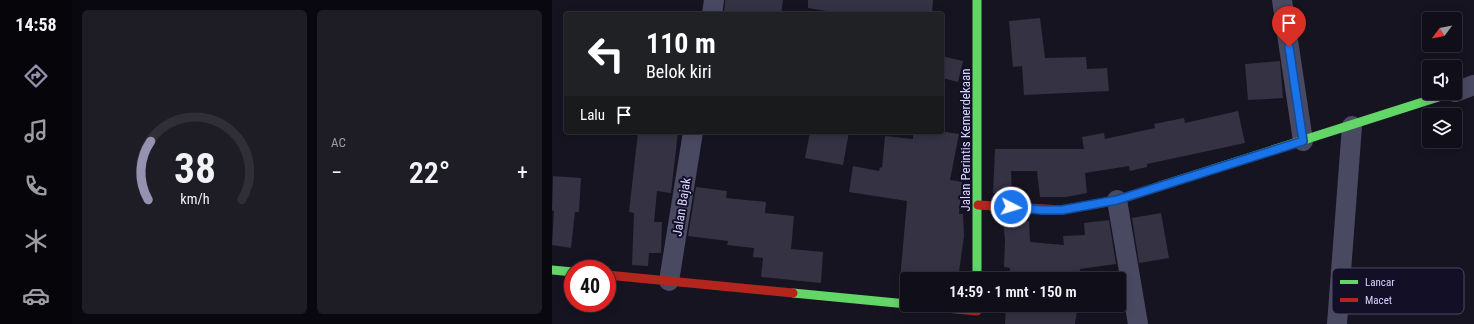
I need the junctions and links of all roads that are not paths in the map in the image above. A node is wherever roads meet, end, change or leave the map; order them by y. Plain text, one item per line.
1 (714, 0) edge
2 (977, 0) edge
3 (1282, 0) edge
4 (712, 12) edge
5 (1474, 85) edge
6 (1462, 89) edge
7 (1430, 100) edge
8 (1352, 126) junction
9 (693, 134) edge
10 (1303, 141) junction
11 (1117, 200) junction
12 (978, 206) junction
13 (1342, 268) edge
14 (552, 270) edge
15 (564, 271) edge
16 (977, 272) edge
17 (616, 276) edge
18 (669, 281) junction
19 (900, 303) edge
20 (1339, 314) edge
21 (1138, 324) edge
22 (1338, 324) edge

1 - 4 street
2 - 12 street, Jalan Perintis Kemerdekaan
3 - 10 street
5 - 6 street
7 - 8 street
8 - 10 street
8 - 13 street
9 - 18 street, Jalan Bajak
10 - 11 street
11 - 12 street
11 - 21 street
12 - 16 street, Jalan Perintis Kemerdekaan
14 - 15 street
17 - 18 street
18 - 19 street
20 - 22 street

